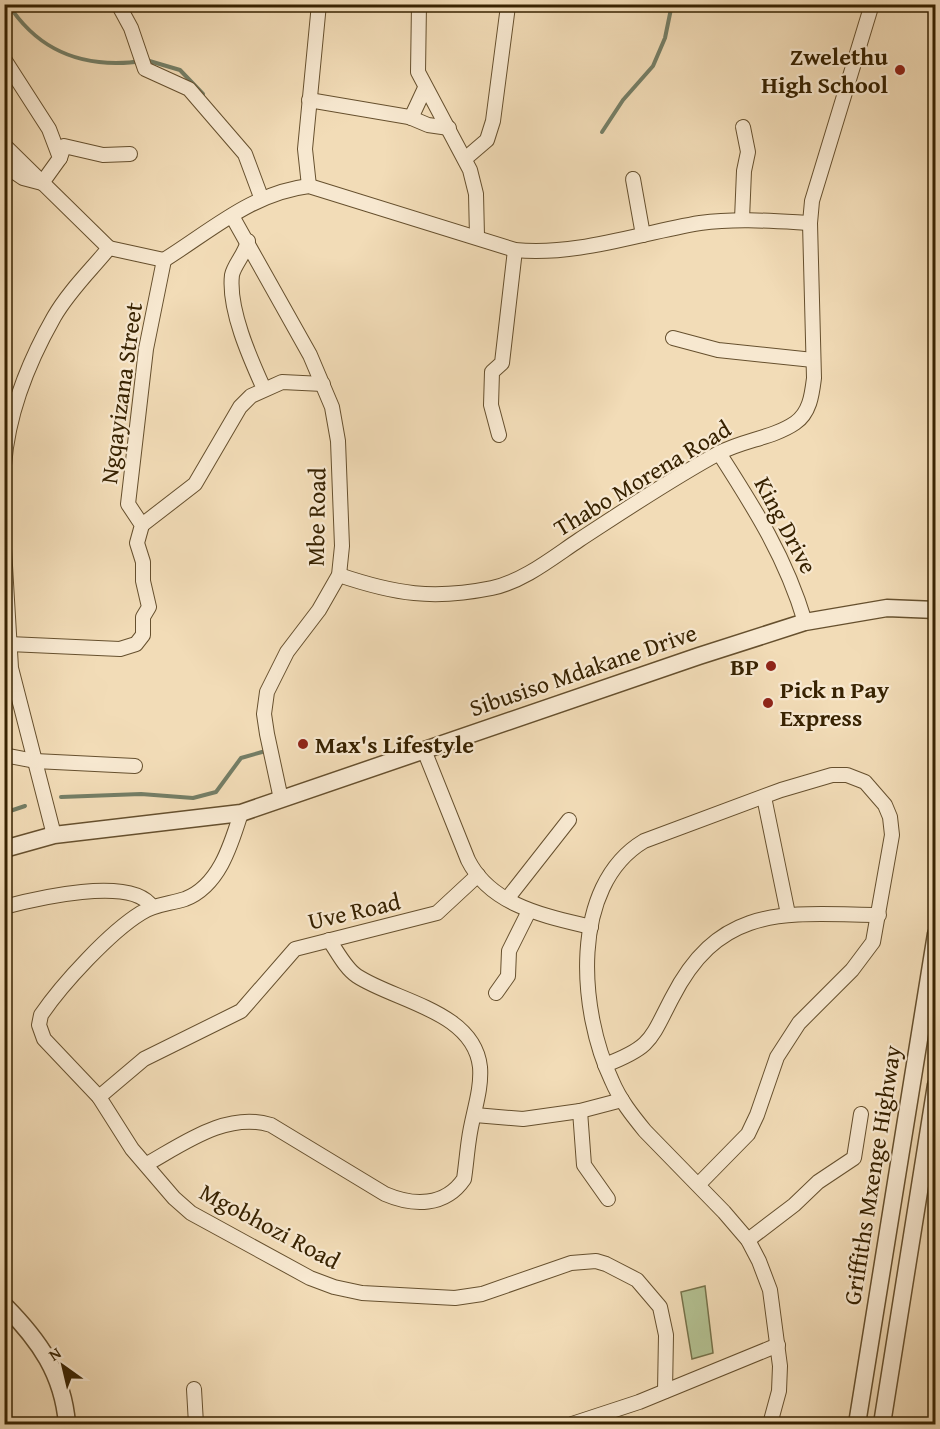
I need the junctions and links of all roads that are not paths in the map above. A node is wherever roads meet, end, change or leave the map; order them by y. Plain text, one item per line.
1 (118, 4) edge
2 (319, 4) edge
3 (419, 4) edge
4 (872, 4) edge
5 (508, 6) dead end
6 (4, 59) edge
7 (425, 88) junction
8 (309, 100) junction
9 (411, 118) junction
10 (449, 128) junction
11 (743, 128) dead end
12 (4, 145) edge
13 (130, 154) dead end
14 (60, 158) junction
15 (466, 158) junction
16 (4, 165) edge
17 (633, 179) dead end
18 (42, 183) junction
19 (309, 186) junction
20 (261, 197) junction
21 (232, 216) junction
22 (742, 219) junction
23 (810, 223) junction
24 (643, 235) junction
25 (477, 236) junction
26 (248, 242) junction
27 (109, 248) junction
28 (516, 250) junction
29 (164, 260) junction
30 (673, 338) dead end
31 (813, 360) junction
32 (323, 384) junction
33 (264, 389) junction
34 (499, 435) dead end
35 (719, 453) junction
36 (4, 465) edge
37 (142, 525) junction
38 (4, 549) edge
39 (339, 575) junction
40 (5, 600) edge
41 (936, 609) edge
42 (805, 622) junction
43 (9, 644) junction
44 (424, 750) junction
45 (4, 755) edge
46 (35, 761) junction
47 (135, 766) dead end
48 (764, 797) junction
49 (281, 799) junction
50 (241, 813) junction
51 (569, 820) dead end
52 (54, 835) junction
53 (4, 849) edge
54 (478, 875) junction
55 (507, 899) junction
56 (4, 907) edge
57 (152, 907) junction
58 (529, 911) junction
59 (788, 914) junction
60 (879, 915) junction
61 (591, 927) junction
62 (936, 934) edge
63 (329, 940) junction
64 (496, 993) dead end
65 (605, 1065) junction
66 (936, 1085) edge
67 (99, 1097) junction
68 (622, 1100) junction
69 (580, 1112) junction
70 (861, 1114) dead end
71 (475, 1115) junction
72 (147, 1164) junction
73 (698, 1185) junction
74 (608, 1199) dead end
75 (748, 1240) junction
76 (4, 1305) edge
77 (778, 1345) junction
78 (194, 1389) dead end
79 (665, 1391) junction
80 (579, 1424) edge
81 (67, 1425) edge
82 (196, 1425) edge
83 (770, 1425) edge
84 (857, 1425) edge
85 (882, 1425) edge

1 - 20 street
2 - 8 street
3 - 7 street
4 - 23 street, Thabo Morena Road
5 - 15 street
6 - 14 street
7 - 9 street
7 - 10 street
8 - 9 street
8 - 19 street
9 - 10 street
10 - 15 street
11 - 22 street
12 - 18 street
13 - 14 street
14 - 18 street
15 - 25 street
16 - 18 street
17 - 24 street
18 - 27 street
19 - 20 street
19 - 25 street
20 - 21 street
21 - 26 street, Mbe Road
21 - 29 street
22 - 23 street
22 - 24 street
23 - 31 street, Thabo Morena Road
24 - 28 street
25 - 28 street
26 - 32 street, Mbe Road
26 - 33 street
27 - 29 street
27 - 36 street
28 - 34 street
29 - 37 street, Ngqayizana Street
30 - 31 street
31 - 35 street, Thabo Morena Road
32 - 33 street
32 - 39 street, Mbe Road
33 - 37 street
35 - 39 street, Thabo Morena Road
35 - 42 street, King Drive
37 - 43 street
38 - 40 street
39 - 49 street, Mbe Road
40 - 43 street
41 - 42 street, Sibusiso Mdakane Drive
42 - 44 street, Sibusiso Mdakane Drive
43 - 46 street
44 - 49 street, Sibusiso Mdakane Drive
44 - 54 street
45 - 46 street
46 - 47 street
46 - 52 street
48 - 59 street
48 - 60 street
48 - 61 street
49 - 50 street, Sibusiso Mdakane Drive
50 - 52 street, Sibusiso Mdakane Drive
50 - 57 street, Mgobhozi Road
51 - 55 street
52 - 53 street, Sibusiso Mdakane Drive
54 - 55 street
54 - 63 street, Uve Road
55 - 58 street
56 - 57 street
57 - 67 street, Mgobhozi Road
58 - 61 street
58 - 64 street
59 - 60 street
59 - 65 street
60 - 73 street
61 - 65 street
62 - 84 street, Griffiths Mxenge Highway
63 - 67 street, Uve Road
63 - 71 street
65 - 68 street
66 - 85 street, Griffiths Mxenge Highway
67 - 72 street, Mgobhozi Road
68 - 69 street
68 - 73 street
69 - 71 street
69 - 74 street
70 - 75 street
71 - 72 street
72 - 79 street, Mgobhozi Road
73 - 75 street
75 - 77 street
76 - 81 street
77 - 79 street
77 - 83 street
78 - 82 street
79 - 80 street

